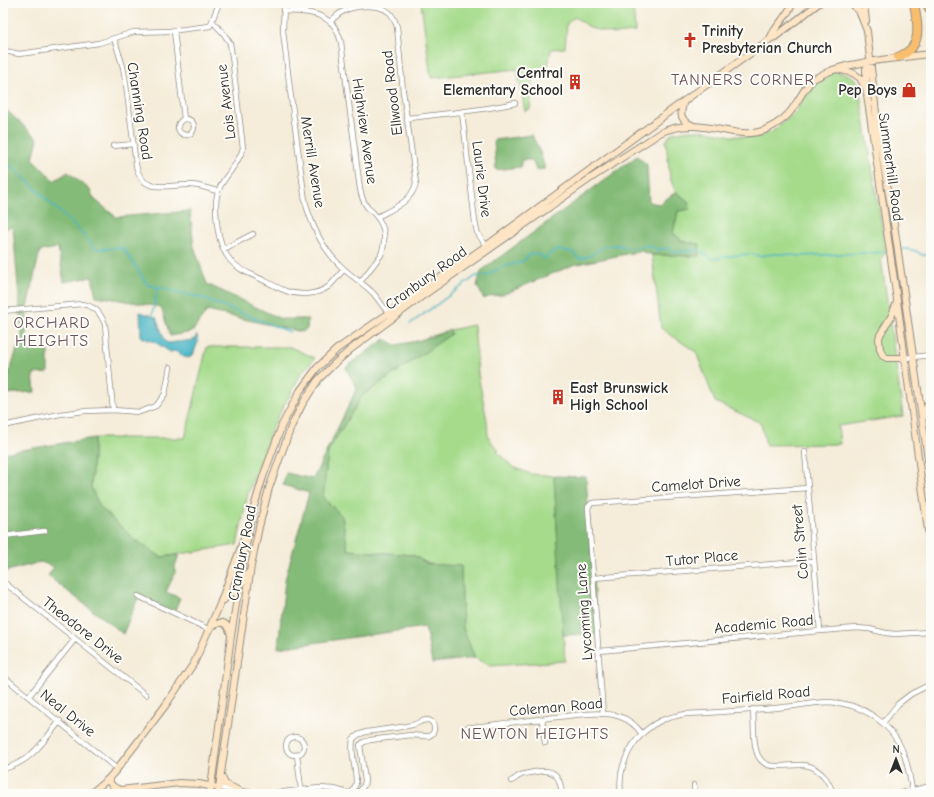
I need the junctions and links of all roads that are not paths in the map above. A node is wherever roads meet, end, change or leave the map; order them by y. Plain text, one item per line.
1 (219, 3) edge
2 (284, 3) edge
3 (793, 3) edge
4 (819, 3) edge
5 (851, 3) edge
6 (864, 3) edge
7 (914, 3) edge
8 (926, 3) edge
9 (283, 11) junction
10 (931, 11) edge
11 (212, 22) junction
12 (330, 22) junction
13 (174, 31) junction
14 (867, 31) junction
15 (114, 38) junction
16 (771, 38) junction
17 (3, 50) edge
18 (931, 54) edge
19 (898, 57) junction
20 (870, 62) junction
21 (834, 69) junction
22 (866, 88) junction
23 (684, 101) junction
24 (515, 103) dead end
25 (462, 112) junction
26 (407, 118) junction
27 (184, 119) dead end
28 (693, 126) junction
29 (133, 144) junction
30 (113, 146) dead end
31 (218, 191) junction
32 (377, 217) junction
33 (253, 234) dead end
34 (486, 246) junction
35 (224, 249) junction
36 (344, 269) junction
37 (360, 281) junction
38 (897, 300) junction
39 (3, 311) edge
40 (388, 313) junction
41 (392, 319) junction
42 (931, 355) edge
43 (914, 356) junction
44 (905, 358) junction
45 (170, 368) dead end
46 (931, 401) edge
47 (113, 410) junction
48 (923, 421) junction
49 (3, 426) edge
50 (805, 452) dead end
51 (931, 480) edge
52 (808, 488) junction
53 (588, 507) joint
54 (253, 510) junction
55 (45, 531) dead end
56 (3, 536) edge
57 (931, 553) edge
58 (814, 561) junction
59 (251, 566) junction
60 (593, 578) junction
61 (6, 584) dead end
62 (239, 588) junction
63 (138, 596) dead end
64 (220, 604) junction
65 (210, 629) junction
66 (820, 631) junction
67 (931, 632) edge
68 (231, 636) junction
69 (75, 639) junction
70 (599, 650) junction
71 (3, 676) edge
72 (931, 684) edge
73 (146, 695) dead end
74 (29, 696) junction
75 (753, 710) junction
76 (604, 714) junction
77 (542, 719) junction
78 (60, 722) junction
79 (883, 723) junction
80 (465, 728) dead end
81 (642, 734) junction
82 (355, 737) junction
83 (362, 743) junction
84 (545, 743) dead end
85 (297, 755) dead end
86 (117, 768) junction
87 (3, 769) edge
88 (221, 774) junction
89 (108, 779) junction
90 (511, 781) dead end
91 (694, 785) dead end
92 (211, 786) junction
93 (931, 786) edge
94 (301, 789) junction
95 (912, 790) junction
96 (219, 791) edge
97 (240, 791) junction
98 (330, 791) edge
99 (90, 794) edge
100 (210, 794) edge
101 (351, 794) edge
102 (358, 794) edge
103 (562, 794) edge
104 (621, 794) edge
105 (695, 794) edge
106 (834, 794) edge
107 (897, 794) edge

1 - 11 street
2 - 9 street, Merrill Avenue
3 - 16 main road, Cranbury Road
4 - 16 main road
5 - 14 main road
6 - 14 main road
7 - 19 highway
8 - 10 highway
9 - 12 street
9 - 36 street, Merrill Avenue
11 - 13 street
11 - 31 street, Lois Avenue
12 - 26 street, Ellwood Road
12 - 32 street, Highview Avenue
13 - 15 street
13 - 27 street
14 - 20 main road
15 - 17 street
15 - 29 street, Channing Road
16 - 23 main road, Cranbury Road
18 - 19 main road, Cranbury Road
19 - 20 main road, Cranbury Road
20 - 21 main road, Cranbury Road
20 - 22 main road, Summerhill Road
20 - 43 main road, Summerhill Road
21 - 22 main road
21 - 28 main road, Cranbury Road
22 - 38 main road, Summerhill Road
23 - 28 main road
23 - 34 main road, Cranbury Road
24 - 25 street
25 - 26 street
25 - 34 street, Laurie Drive
26 - 32 street, Ellwood Road
28 - 41 main road, Cranbury Road
29 - 30 street
29 - 31 street, Channing Road
31 - 35 street, Lois Avenue
32 - 37 street, Highview Avenue
33 - 35 street
34 - 40 main road, Cranbury Road
35 - 36 street, Lois Avenue
36 - 37 street, Merrill Avenue
37 - 40 street, Merrill Avenue
38 - 44 main road, Summerhill Road
38 - 44 main road
39 - 47 street
40 - 41 street, Merrill Avenue
40 - 54 main road, Cranbury Road
41 - 59 main road, Cranbury Road
42 - 43 street
43 - 44 street
43 - 48 main road, Summerhill Road
44 - 57 main road, Summerhill Road
45 - 47 street
46 - 48 main road
47 - 49 street
48 - 51 main road, Summerhill Road
50 - 52 street, Colin Street
52 - 53 street, Camelot Drive
52 - 58 street, Colin Street
53 - 60 street, Lycoming Lane
54 - 62 main road, Cranbury Road
54 - 64 main road
55 - 56 street
58 - 60 street, Tutor Place
58 - 66 street, Colin Street
59 - 62 main road
59 - 88 main road, Cranbury Road
60 - 70 street, Lycoming Lane
61 - 69 street, Theodore Drive
62 - 64 main road
62 - 68 main road, Cranbury Road
63 - 65 street
64 - 65 main road
65 - 68 main road
65 - 86 main road
66 - 67 street, Academic Road
66 - 70 street, Academic Road
68 - 92 main road, Cranbury Road
69 - 73 street, Theodore Drive
69 - 74 street
70 - 76 street, Lycoming Lane
71 - 74 street, Neal Drive
72 - 79 street
74 - 78 street, Neal Drive
75 - 79 street, Fairfield Road
75 - 81 street, Fairfield Road
75 - 106 street
76 - 77 street, Coleman Road
76 - 81 street, Coleman Road
77 - 80 street, Coleman Road
77 - 84 street
78 - 86 street, Neal Drive
78 - 87 street
79 - 95 street, Fairfield Road
81 - 104 street, Fairfield Road
82 - 83 street
82 - 83 street
82 - 101 street
83 - 102 street
85 - 94 street
86 - 89 main road
88 - 96 main road, Cranbury Road
88 - 97 main road
89 - 92 main road
89 - 99 main road
90 - 103 street
91 - 105 street
92 - 96 main road
92 - 100 main road, Cranbury Road
93 - 95 street
94 - 97 street
94 - 98 street
95 - 107 street
96 - 97 street
98 - 101 street

